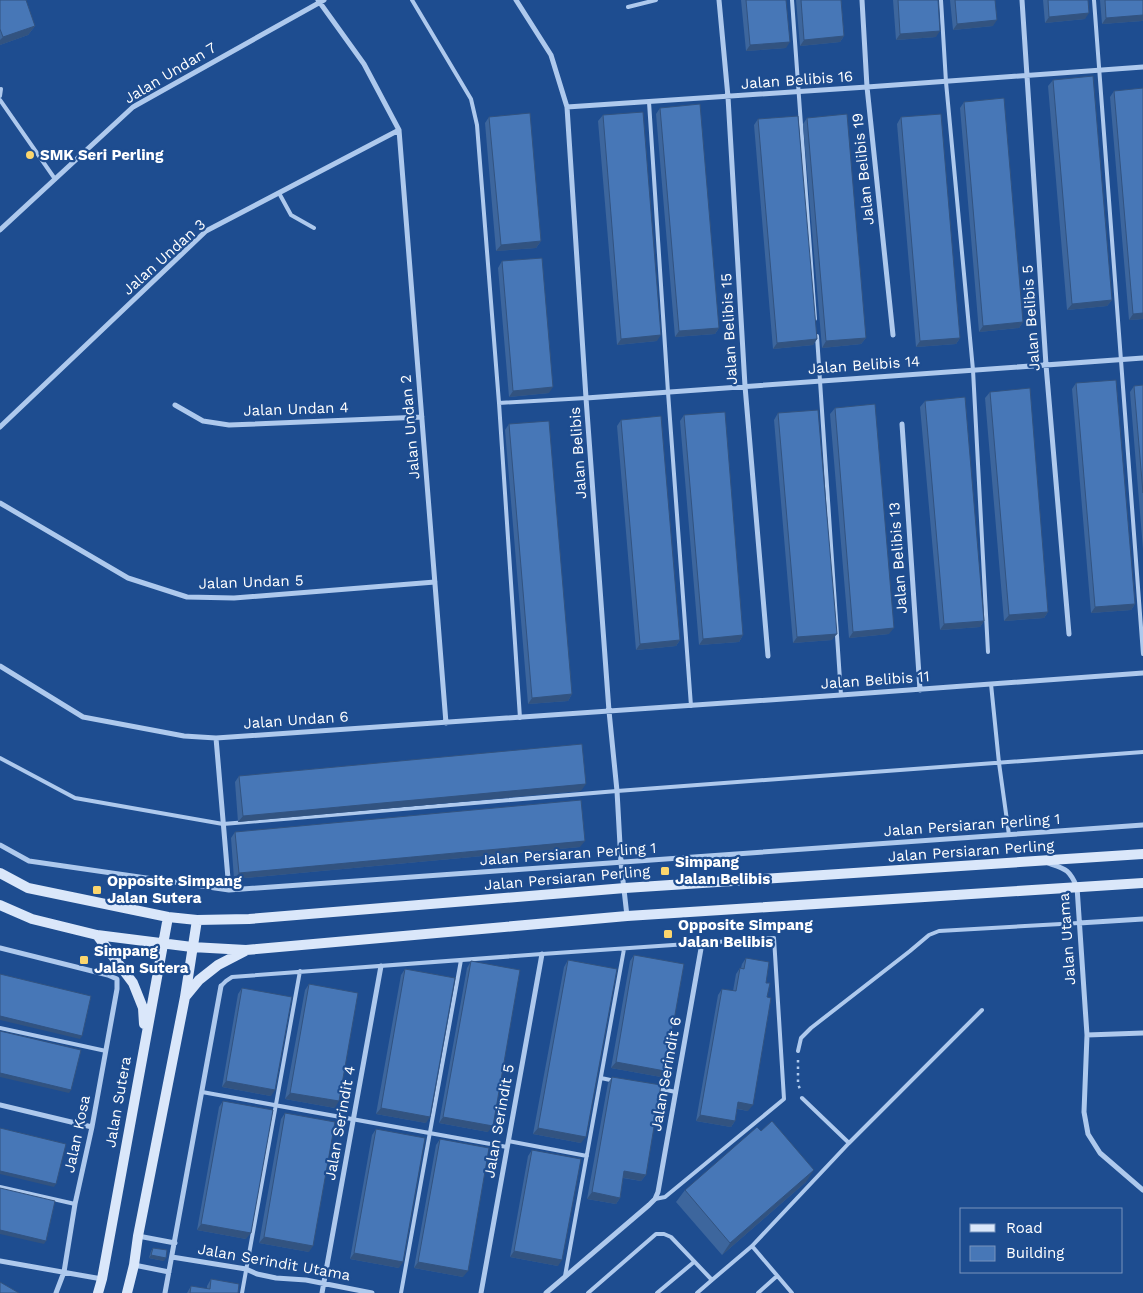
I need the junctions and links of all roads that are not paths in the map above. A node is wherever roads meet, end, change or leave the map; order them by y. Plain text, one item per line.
1 (412, 0) edge
2 (516, 0) edge
3 (656, 0) edge
4 (720, 0) edge
5 (792, 0) edge
6 (862, 0) edge
7 (941, 0) edge
8 (1022, 0) edge
9 (1094, 0) edge
10 (321, 1) edge
11 (628, 7) dead end
12 (1143, 67) edge
13 (1099, 71) junction
14 (1028, 76) junction
15 (946, 82) junction
16 (867, 88) junction
17 (1, 89) dead end
18 (798, 92) junction
19 (0, 96) edge
20 (728, 97) junction
21 (0, 100) edge
22 (649, 102) junction
23 (567, 107) junction
24 (399, 130) junction
25 (55, 179) junction
26 (279, 193) junction
27 (314, 228) dead end
28 (0, 230) edge
29 (815, 321) edge
30 (816, 331) edge
31 (893, 335) dead end
32 (1143, 358) edge
33 (1121, 359) junction
34 (1046, 365) junction
35 (973, 370) junction
36 (820, 381) junction
37 (745, 386) junction
38 (668, 392) junction
39 (586, 398) junction
40 (499, 403) junction
41 (175, 406) dead end
42 (422, 416) junction
43 (902, 424) dead end
44 (0, 426) edge
45 (0, 503) edge
46 (435, 582) junction
47 (1069, 634) dead end
48 (988, 652) dead end
49 (1143, 654) edge
50 (768, 656) dead end
51 (0, 666) edge
52 (1143, 673) edge
53 (991, 684) junction
54 (920, 690) junction
55 (841, 695) junction
56 (691, 706) junction
57 (609, 711) junction
58 (520, 718) junction
59 (446, 723) junction
60 (216, 738) junction
61 (1143, 752) edge
62 (0, 758) edge
63 (999, 763) junction
64 (617, 791) junction
65 (224, 824) junction
66 (1143, 825) edge
67 (1009, 835) junction
68 (0, 845) edge
69 (1143, 854) edge
70 (1042, 861) junction
71 (621, 863) junction
72 (0, 873) edge
73 (1143, 883) edge
74 (1077, 887) junction
75 (625, 888) junction
76 (229, 890) junction
77 (0, 905) edge
78 (168, 916) junction
79 (627, 916) junction
80 (1143, 919) edge
81 (196, 920) junction
82 (1079, 924) junction
83 (97, 935) junction
84 (163, 942) junction
85 (702, 943) junction
86 (192, 947) junction
87 (0, 948) edge
88 (624, 948) junction
89 (246, 950) junction
90 (542, 954) junction
91 (461, 960) junction
92 (381, 966) junction
93 (300, 971) junction
94 (221, 986) joint
95 (185, 997) junction
96 (982, 1010) dead end
97 (0, 1028) edge
98 (1143, 1033) edge
99 (146, 1035) junction
100 (1087, 1035) junction
101 (106, 1051) junction
102 (798, 1051) road end
103 (600, 1078) junction
104 (619, 1081) edge
105 (648, 1086) edge
106 (202, 1092) junction
107 (676, 1092) junction
108 (802, 1098) road end
109 (0, 1105) edge
110 (276, 1106) junction
111 (354, 1119) junction
112 (92, 1127) junction
113 (430, 1134) junction
114 (849, 1143) junction
115 (508, 1144) junction
116 (587, 1156) junction
117 (0, 1186) edge
118 (1143, 1190) edge
119 (655, 1199) junction
120 (75, 1204) junction
121 (138, 1236) junction
122 (174, 1243) junction
123 (752, 1246) junction
124 (172, 1257) junction
125 (0, 1261) edge
126 (694, 1262) junction
127 (134, 1265) junction
128 (246, 1270) junction
129 (64, 1272) junction
130 (169, 1272) junction
131 (565, 1276) junction
132 (778, 1276) junction
133 (102, 1279) junction
134 (712, 1280) junction
135 (324, 1284) junction
136 (591, 1292) edge
137 (56, 1293) edge
138 (98, 1293) edge
139 (127, 1293) edge
140 (165, 1293) edge
141 (242, 1293) edge
142 (322, 1293) edge
143 (372, 1293) edge
144 (401, 1293) edge
145 (481, 1293) edge
146 (546, 1293) edge
147 (657, 1293) edge
148 (697, 1293) edge
149 (758, 1293) edge
150 (792, 1293) edge

1 - 40 lane
2 - 23 street, Jalan Belibis
3 - 11 lane
4 - 20 street, Jalan Belibis 15
5 - 18 lane
6 - 16 street, Jalan Belibis 19
7 - 15 lane
8 - 14 street, Jalan Belibis 5
9 - 13 lane
10 - 24 street
10 - 25 street, Jalan Undan 7
12 - 13 street, Jalan Belibis 16
13 - 14 street, Jalan Belibis 16
13 - 33 lane
14 - 15 street, Jalan Belibis 16
14 - 34 street, Jalan Belibis 5
15 - 16 street, Jalan Belibis 16
15 - 35 lane
16 - 18 street, Jalan Belibis 16
16 - 31 street, Jalan Belibis 19
17 - 19 lane
18 - 20 street, Jalan Belibis 16
18 - 29 lane
20 - 22 street, Jalan Belibis 16
20 - 37 street, Jalan Belibis 15
21 - 25 lane
22 - 23 street, Jalan Belibis 16
22 - 38 lane
23 - 39 street, Jalan Belibis
24 - 26 street, Jalan Undan 3
24 - 42 street, Jalan Undan 2
25 - 28 street, Jalan Undan 7
26 - 27 lane
26 - 44 street, Jalan Undan 3
30 - 36 lane
32 - 33 street, Jalan Belibis 14
33 - 34 street, Jalan Belibis 14
33 - 49 lane
34 - 35 street, Jalan Belibis 14
34 - 47 street, Jalan Belibis 5
35 - 36 street, Jalan Belibis 14
35 - 48 lane
36 - 37 street, Jalan Belibis 14
36 - 55 lane
37 - 38 street, Jalan Belibis 14
37 - 50 street, Jalan Belibis 15
38 - 39 street, Jalan Belibis 14
38 - 56 lane
39 - 40 lane
39 - 57 street, Jalan Belibis
40 - 58 lane
41 - 42 street, Jalan Undan 4
42 - 46 street, Jalan Undan 2
43 - 54 street, Jalan Belibis 13
45 - 46 street, Jalan Undan 5
46 - 59 street, Jalan Undan 2
51 - 60 street, Jalan Undan 6
52 - 53 street, Jalan Belibis 11
53 - 54 street, Jalan Belibis 11
53 - 63 lane
54 - 55 street, Jalan Belibis 11
55 - 56 street, Jalan Belibis 11
56 - 57 street, Jalan Belibis 11
57 - 58 street, Jalan Undan 6
57 - 64 street, Jalan Belibis
58 - 59 street, Jalan Undan 6
59 - 60 street, Jalan Undan 6
60 - 65 street
61 - 63 lane
62 - 65 lane
63 - 64 lane
63 - 67 lane
64 - 65 lane
64 - 71 street, Jalan Belibis
65 - 76 street
66 - 67 street, Jalan Persiaran Perling 1
67 - 71 street, Jalan Persiaran Perling 1
68 - 76 street, Jalan Persiaran Perling 1
69 - 70 main road, Jalan Persiaran Perling
70 - 74 street, Jalan Utama
70 - 75 main road, Jalan Persiaran Perling
71 - 75 street, Jalan Belibis
71 - 76 street, Jalan Persiaran Perling 1
72 - 78 main road, Jalan Persiaran Perling
73 - 74 main road
74 - 79 main road
74 - 82 street, Jalan Utama
75 - 79 street, Jalan Belibis
75 - 81 main road, Jalan Persiaran Perling
77 - 83 main road
78 - 81 main road, Jalan Persiaran Perling
78 - 84 main road, Jalan Sutera
79 - 89 main road
80 - 82 street
81 - 86 main road
82 - 100 street, Jalan Utama
82 - 102 lane
83 - 84 main road
83 - 99 main road
84 - 86 main road
84 - 99 main road, Jalan Sutera
85 - 88 lane
85 - 107 street, Jalan Serindit 6
85 - 119 lane
86 - 89 main road
86 - 95 main road
87 - 101 street, Jalan Kosa
88 - 90 lane
88 - 103 lane
89 - 95 main road
90 - 91 lane
90 - 115 street, Jalan Serindit 5
91 - 92 lane
91 - 113 lane
92 - 93 lane
92 - 111 street, Jalan Serindit 4
93 - 94 lane
93 - 110 lane
94 - 106 street
95 - 121 main road
96 - 114 lane
97 - 101 lane
98 - 100 street
99 - 133 main road, Jalan Sutera
100 - 118 street, Jalan Utama
101 - 112 street, Jalan Kosa
103 - 104 lane
103 - 116 lane
105 - 107 lane
106 - 110 lane
106 - 122 street
107 - 119 street, Jalan Serindit 6
108 - 114 lane
109 - 112 street
110 - 111 lane
110 - 128 lane
111 - 113 lane
111 - 135 street, Jalan Serindit 4
112 - 120 street, Jalan Kosa
113 - 115 lane
113 - 144 lane
114 - 123 lane
115 - 116 lane
115 - 145 street, Jalan Serindit 5
116 - 131 lane
117 - 120 lane
119 - 131 street
120 - 129 street, Jalan Kosa
121 - 122 street
121 - 127 main road
122 - 124 street
123 - 132 lane
123 - 134 lane
124 - 128 street, Jalan Serindit Utama
124 - 130 street
125 - 129 street
126 - 134 lane
126 - 136 lane
126 - 147 lane
127 - 130 street
127 - 139 main road
128 - 135 street, Jalan Serindit Utama
128 - 141 lane
129 - 133 street
129 - 137 street, Jalan Kosa
130 - 140 street
131 - 146 street
132 - 149 lane
132 - 150 lane
133 - 138 main road, Jalan Sutera
134 - 148 lane
135 - 142 street, Jalan Serindit 4
135 - 143 street, Jalan Serindit Utama

